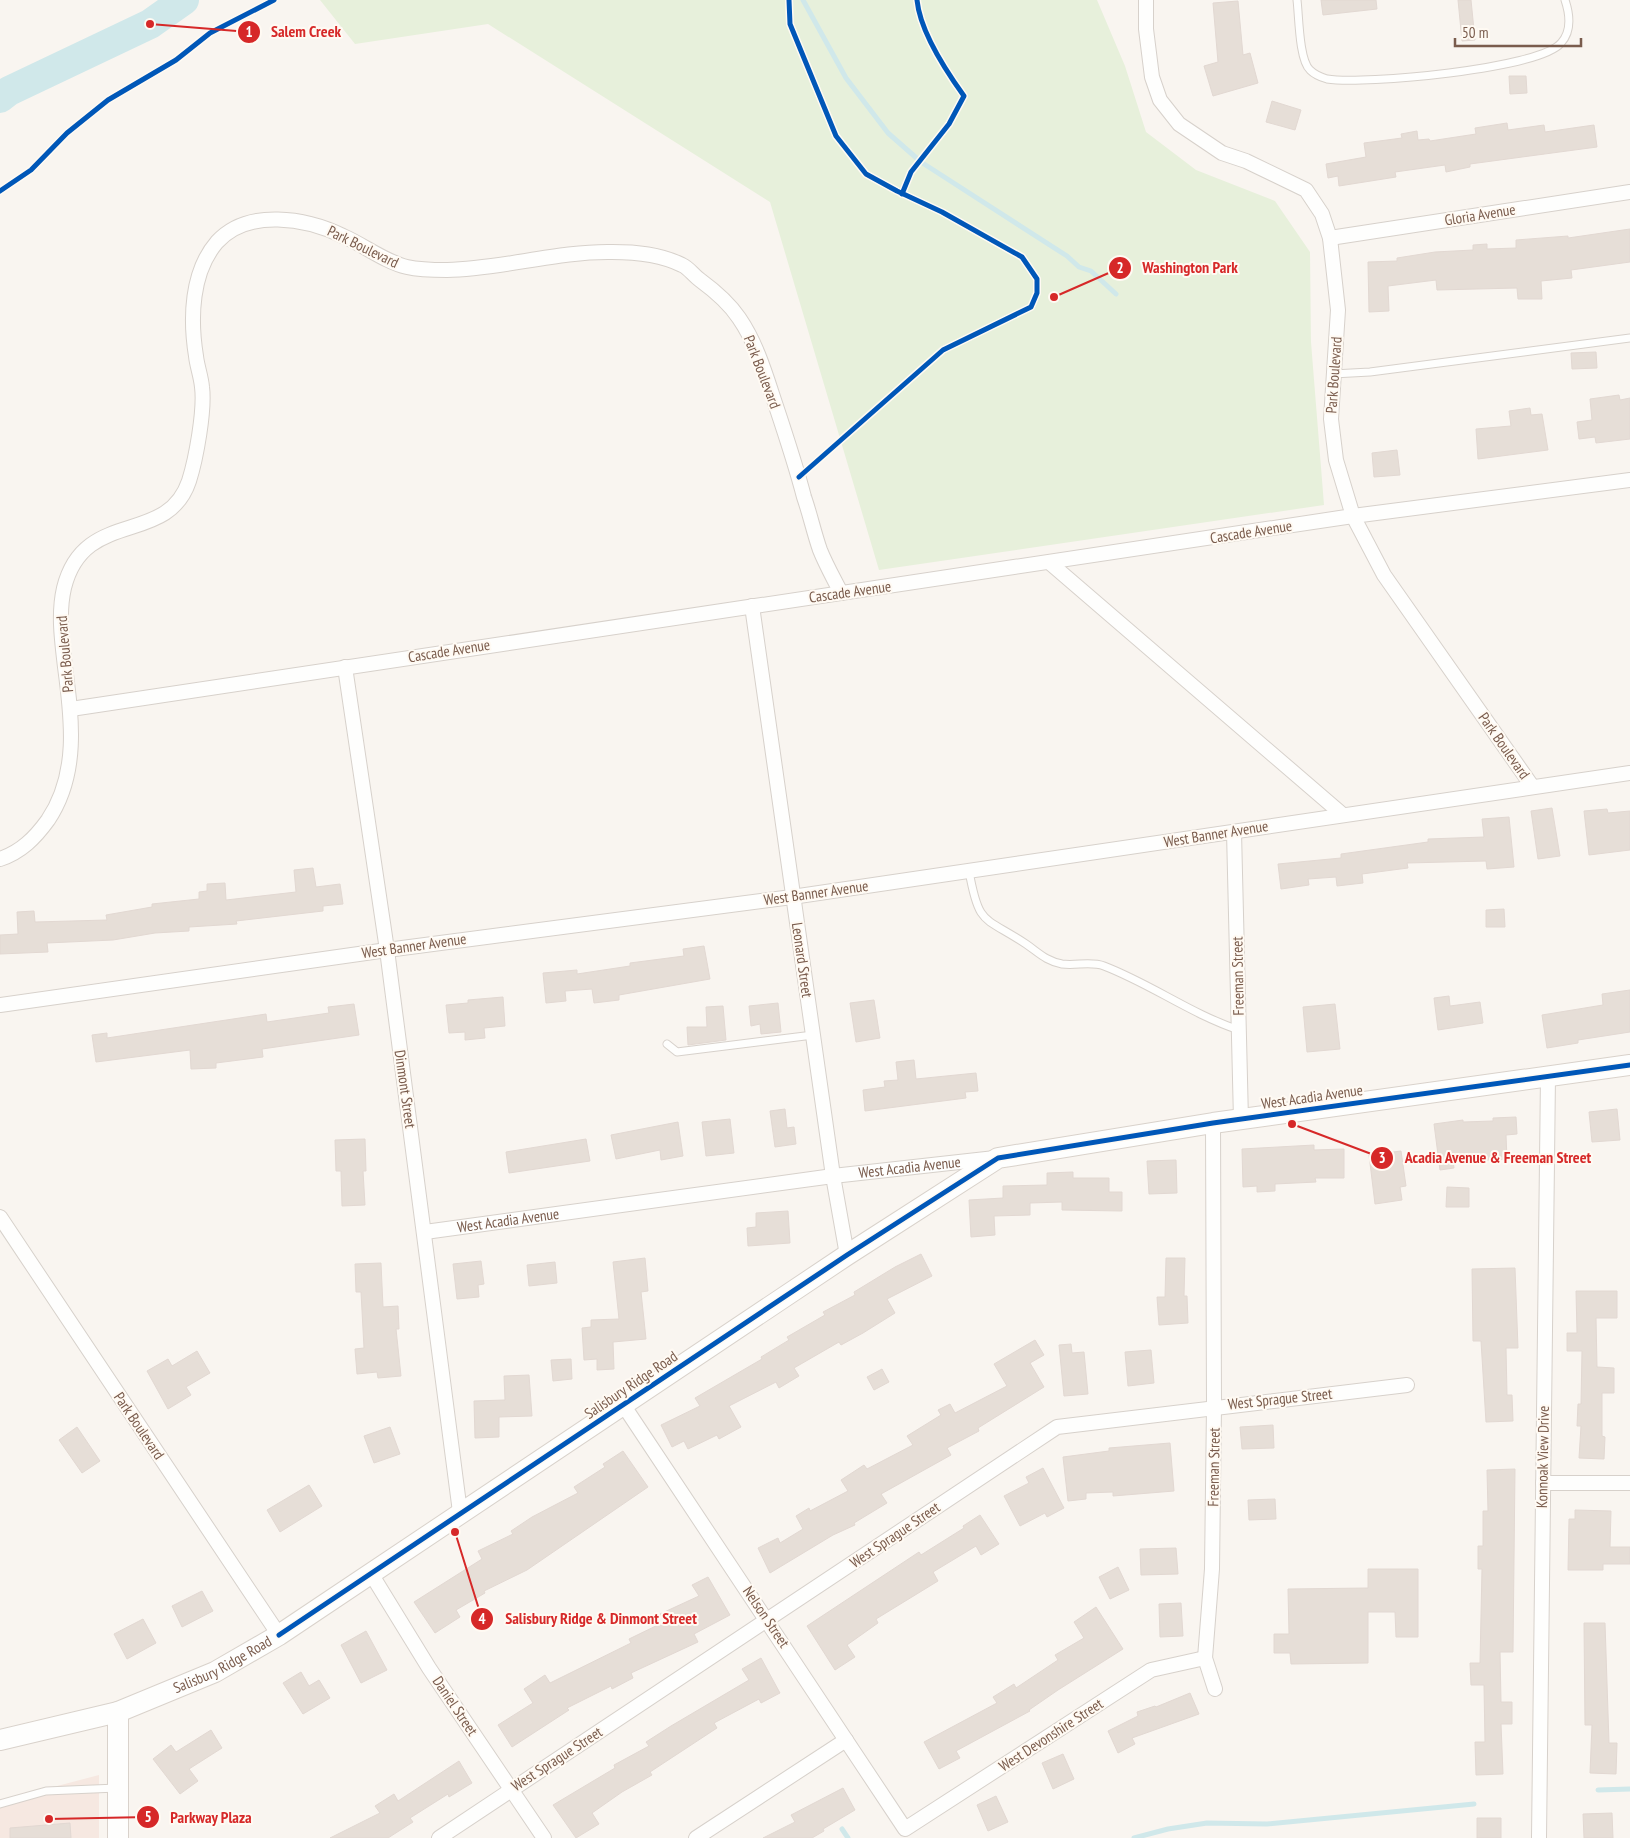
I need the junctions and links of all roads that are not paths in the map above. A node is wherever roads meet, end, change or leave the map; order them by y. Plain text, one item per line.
1 (1146, 0) edge
2 (1297, 0) edge
3 (1565, 0) edge
4 (1630, 192) edge
5 (1330, 238) junction
6 (1630, 338) edge
7 (1332, 374) junction
8 (1630, 480) edge
9 (1353, 516) junction
10 (1050, 563) junction
11 (841, 593) junction
12 (752, 606) junction
13 (345, 667) junction
14 (71, 709) junction
15 (1630, 773) edge
16 (1532, 786) junction
17 (1343, 815) junction
18 (1234, 832) junction
19 (0, 859) edge
20 (969, 871) junction
21 (792, 897) junction
22 (387, 950) junction
23 (0, 1004) edge
24 (1239, 1030) junction
25 (813, 1035) junction
26 (667, 1044) dead end
27 (1630, 1064) edge
28 (1548, 1076) junction
29 (1241, 1120) junction
30 (1213, 1123) junction
31 (998, 1158) junction
32 (833, 1176) junction
33 (0, 1217) edge
34 (425, 1232) junction
35 (847, 1255) junction
36 (1407, 1385) dead end
37 (624, 1406) junction
38 (1214, 1406) junction
39 (1630, 1482) edge
40 (1543, 1483) junction
41 (460, 1512) junction
42 (370, 1572) junction
43 (768, 1620) junction
44 (279, 1635) junction
45 (1205, 1658) junction
46 (1215, 1688) dead end
47 (118, 1712) junction
48 (0, 1740) edge
49 (846, 1740) junction
50 (118, 1788) junction
51 (511, 1789) junction
52 (0, 1804) edge
53 (905, 1829) joint
54 (118, 1838) edge
55 (439, 1838) edge
56 (544, 1838) edge
57 (696, 1838) edge
58 (1539, 1838) edge

1 - 5 street, Park Boulevard
2 - 3 lane
4 - 5 street, Gloria Avenue
5 - 7 street, Park Boulevard
6 - 7 lane
7 - 9 street, Park Boulevard
8 - 9 street, Cascade Avenue
9 - 10 street, Cascade Avenue
9 - 16 street, Park Boulevard
10 - 11 street, Cascade Avenue
10 - 17 street
11 - 12 street, Cascade Avenue
11 - 14 street, Park Boulevard
12 - 13 street, Cascade Avenue
12 - 21 street, Leonard Street
13 - 14 street, Cascade Avenue
13 - 22 street, Dinmont Street
14 - 19 street, Park Boulevard
15 - 16 street, West Banner Avenue
16 - 17 street, West Banner Avenue
17 - 18 street, West Banner Avenue
18 - 20 street, West Banner Avenue
18 - 24 street, Freeman Street
20 - 21 street, West Banner Avenue
20 - 24 lane
21 - 22 street, West Banner Avenue
21 - 25 street, Leonard Street
22 - 23 street, West Banner Avenue
22 - 34 street, Dinmont Street
24 - 29 street, Freeman Street
25 - 26 lane
25 - 32 street, Leonard Street
27 - 28 street, West Acadia Avenue
28 - 29 street, West Acadia Avenue
28 - 40 street, Konnoak View Drive
29 - 30 street, West Acadia Avenue
30 - 31 street, West Acadia Avenue
30 - 38 street, Freeman Street
31 - 32 street, West Acadia Avenue
31 - 35 street, Salisbury Ridge Road
32 - 34 street, West Acadia Avenue
32 - 35 street, Leonard Street
33 - 44 street, Park Boulevard
34 - 41 street, Dinmont Street
35 - 37 street, Salisbury Ridge Road
36 - 38 street, West Sprague Street
37 - 41 street, Salisbury Ridge Road
37 - 43 street, Nelson Street
38 - 43 street, West Sprague Street
38 - 45 street, Freeman Street
39 - 40 street
40 - 58 street, Konnoak View Drive
41 - 42 street, Salisbury Ridge Road
42 - 44 street, Salisbury Ridge Road
42 - 51 street, Daniel Street
43 - 49 street, Nelson Street
43 - 51 street, West Sprague Street
44 - 47 street, Salisbury Ridge Road
45 - 46 street, Freeman Street
45 - 53 street, West Devonshire Street
47 - 48 street, Salisbury Ridge Road
47 - 50 street
49 - 53 street, Nelson Street
49 - 57 street
50 - 52 lane
50 - 54 street
51 - 55 street, West Sprague Street
51 - 56 street, Daniel Street

